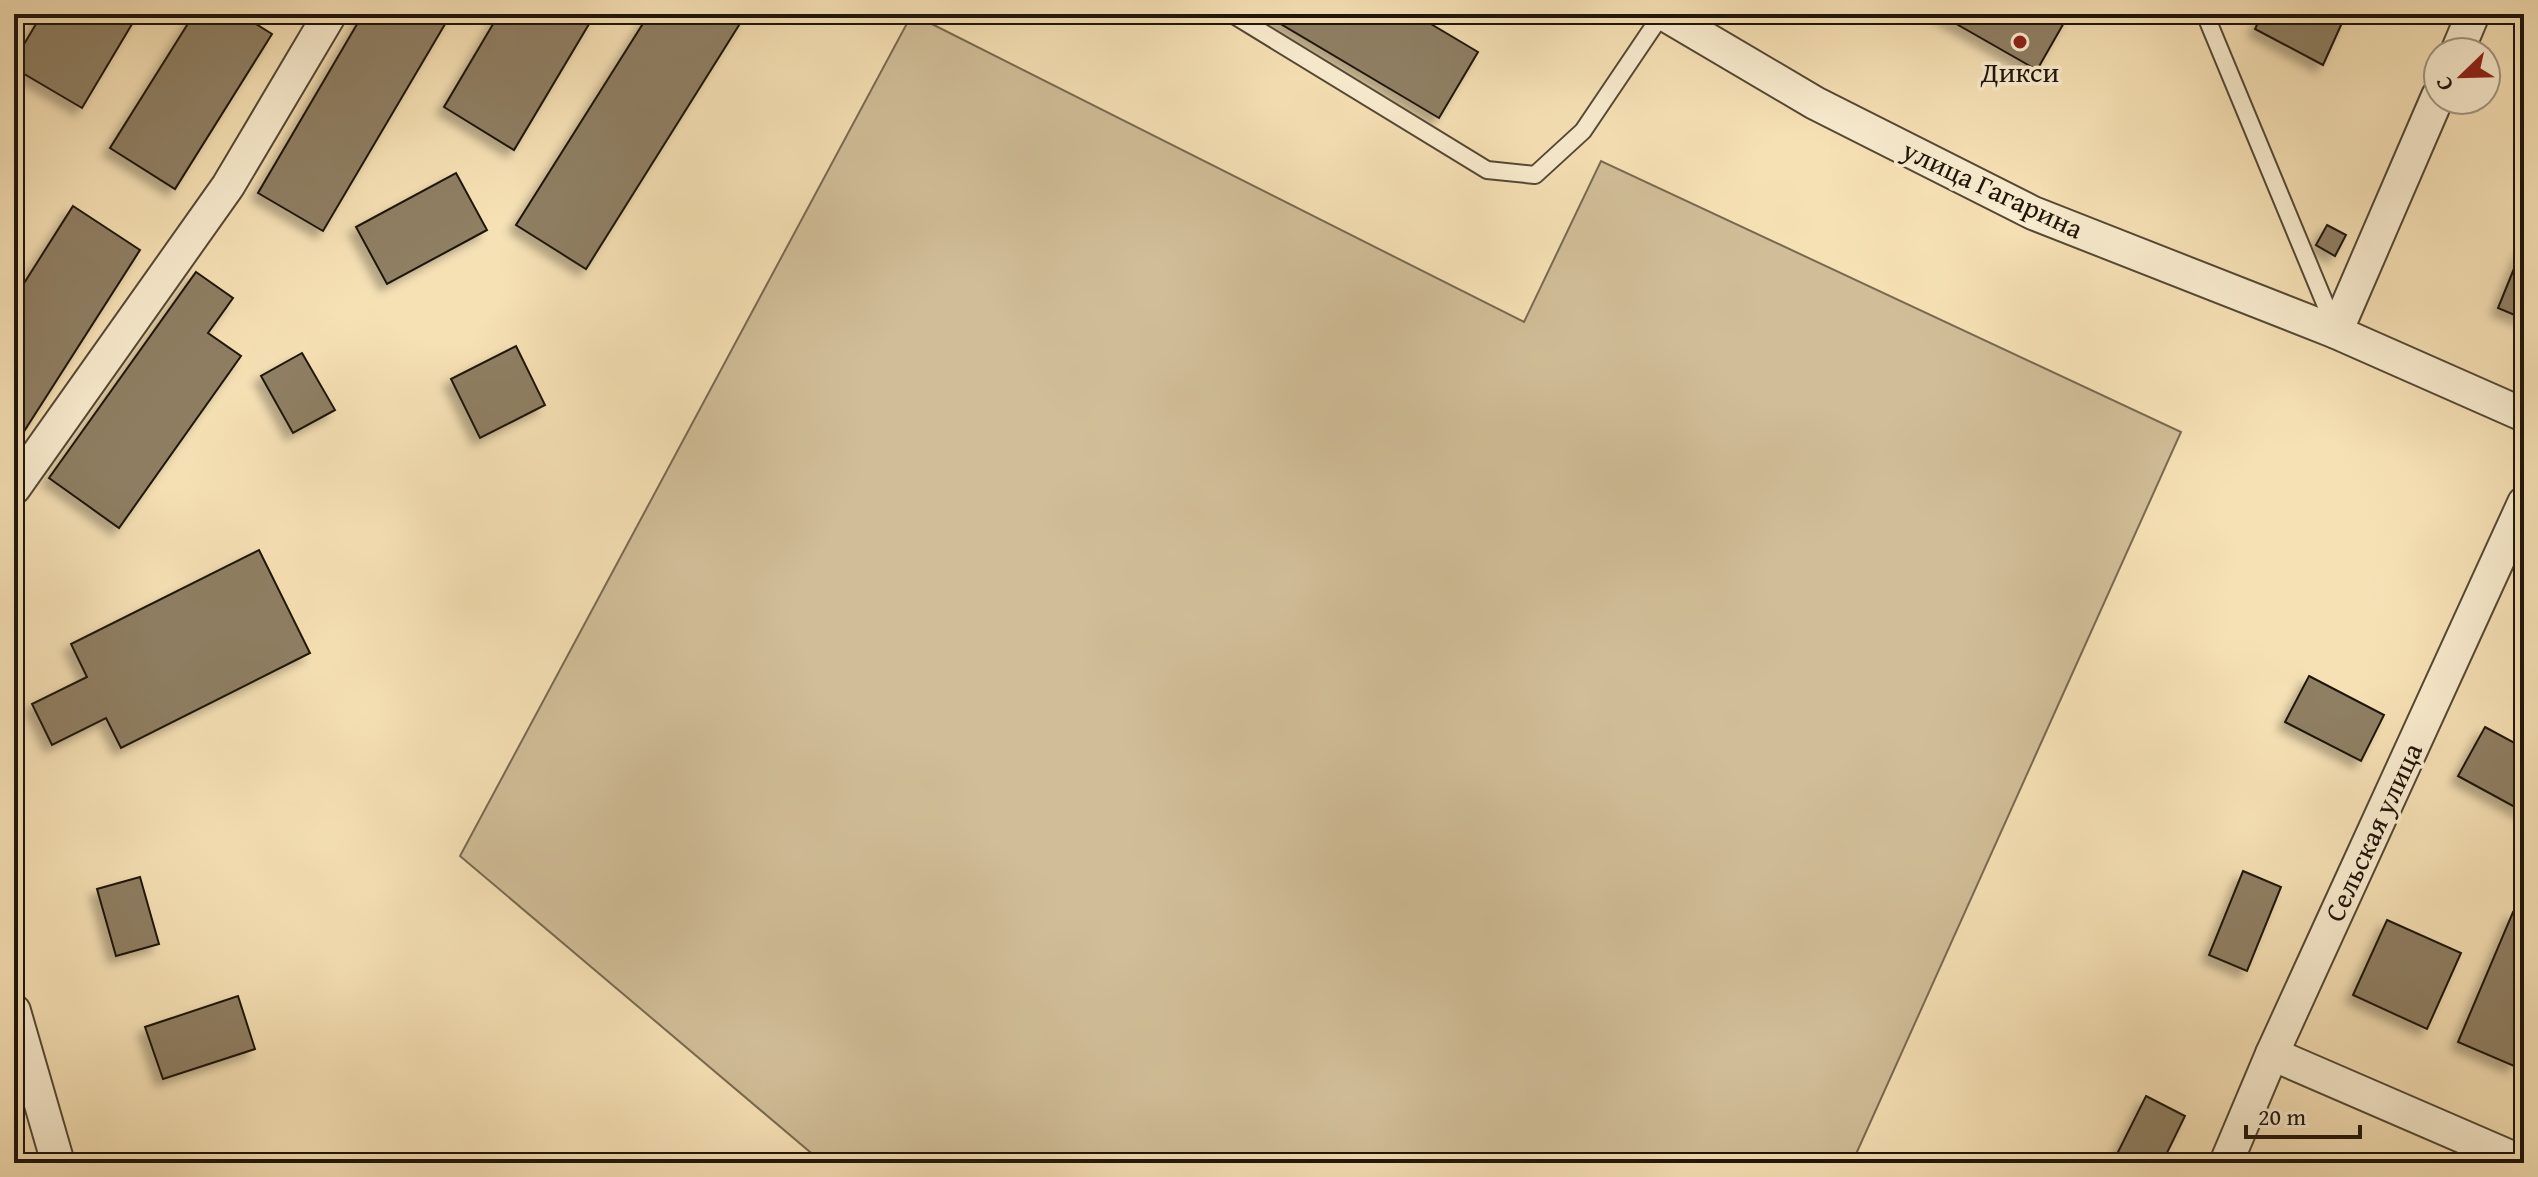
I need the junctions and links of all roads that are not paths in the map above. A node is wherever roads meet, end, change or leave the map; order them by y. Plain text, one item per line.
1 (330, 14) edge
2 (1232, 14) edge
3 (1663, 14) edge
4 (2205, 14) edge
5 (2473, 14) edge
6 (2464, 36) edge
7 (2429, 116) edge
8 (2336, 332) junction
9 (2524, 415) edge
10 (14, 488) edge
11 (2524, 503) edge
12 (14, 1011) edge
13 (2272, 1054) junction
14 (58, 1163) edge
15 (2226, 1163) edge
16 (2524, 1163) edge

1 - 10 street
2 - 3 lane
3 - 8 street, улица Гагарина
4 - 8 lane
5 - 6 street
7 - 8 street
8 - 9 street, улица Гагарина
11 - 13 street, Сельская улица
12 - 14 street
13 - 15 street, Сельская улица
13 - 16 street

